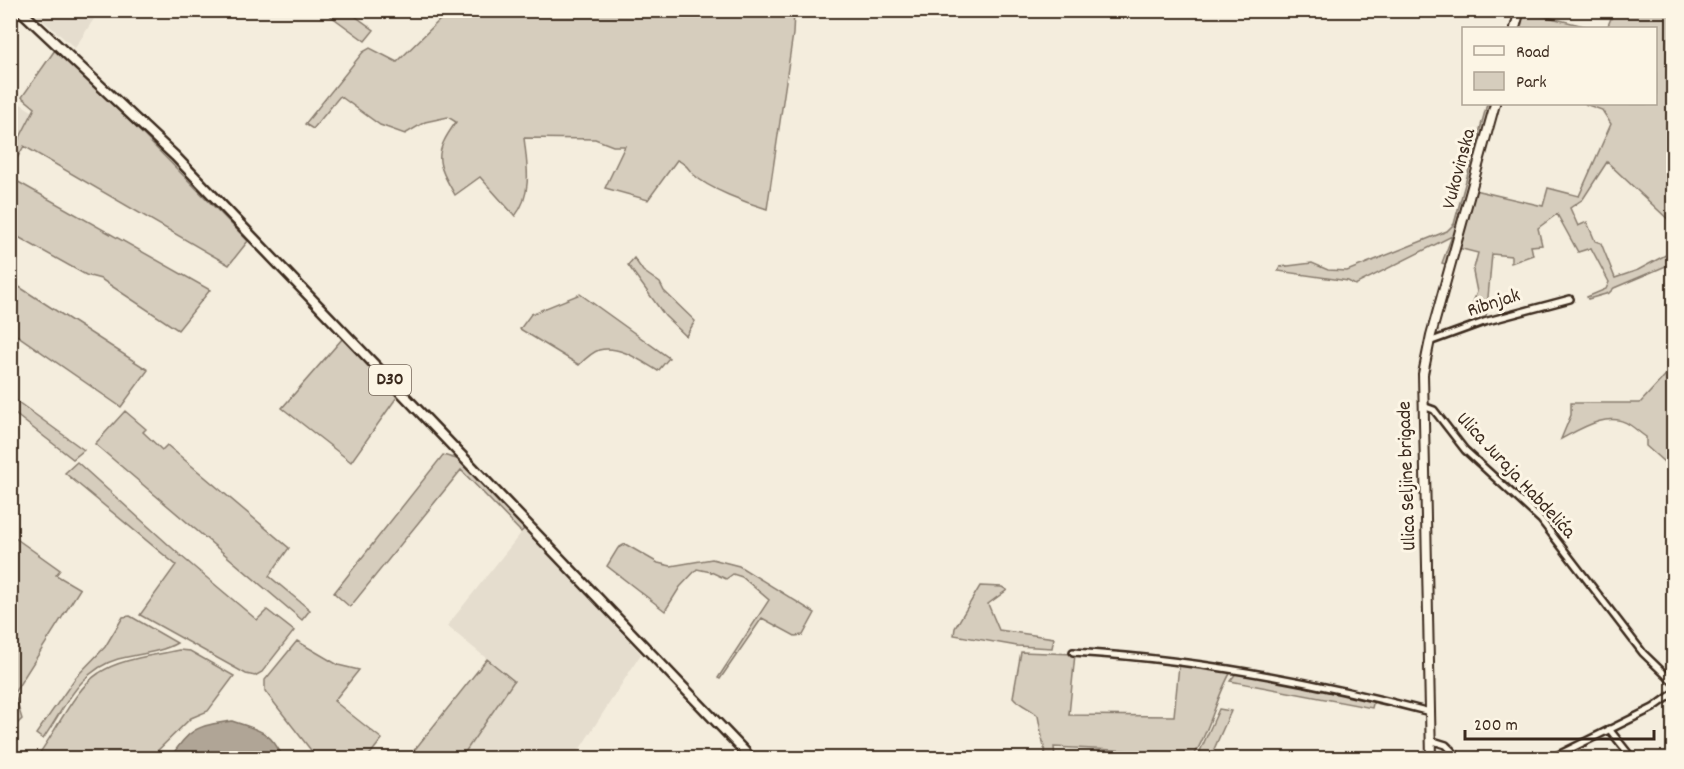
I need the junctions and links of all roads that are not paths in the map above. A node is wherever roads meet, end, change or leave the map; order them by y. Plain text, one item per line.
1 (20, 10) edge
2 (1520, 10) edge
3 (1515, 27) edge
4 (1495, 105) edge
5 (1456, 244) joint
6 (1570, 299) dead end
7 (1430, 342) junction
8 (1423, 406) junction
9 (1073, 652) dead end
10 (1674, 683) edge
11 (1674, 693) edge
12 (1430, 712) junction
13 (1609, 729) junction
14 (1430, 740) junction
15 (751, 759) edge
16 (1431, 759) edge
17 (1460, 759) edge
18 (1552, 759) edge
19 (1632, 759) edge

1 - 15 main road, D30
2 - 3 main road
4 - 5 main road, Vukovinska
5 - 7 main road, Ulica Seljine brigade
6 - 7 street, Ribnjak
7 - 8 main road, Ulica Seljine brigade
8 - 10 street, Ulica Juraja Habdelića
8 - 12 main road, Ulica Seljine brigade
9 - 12 street
11 - 13 street
12 - 14 main road, Ulica Seljine brigade
13 - 18 street
13 - 19 street
14 - 16 main road, Ulica Seljine brigade
14 - 17 street

